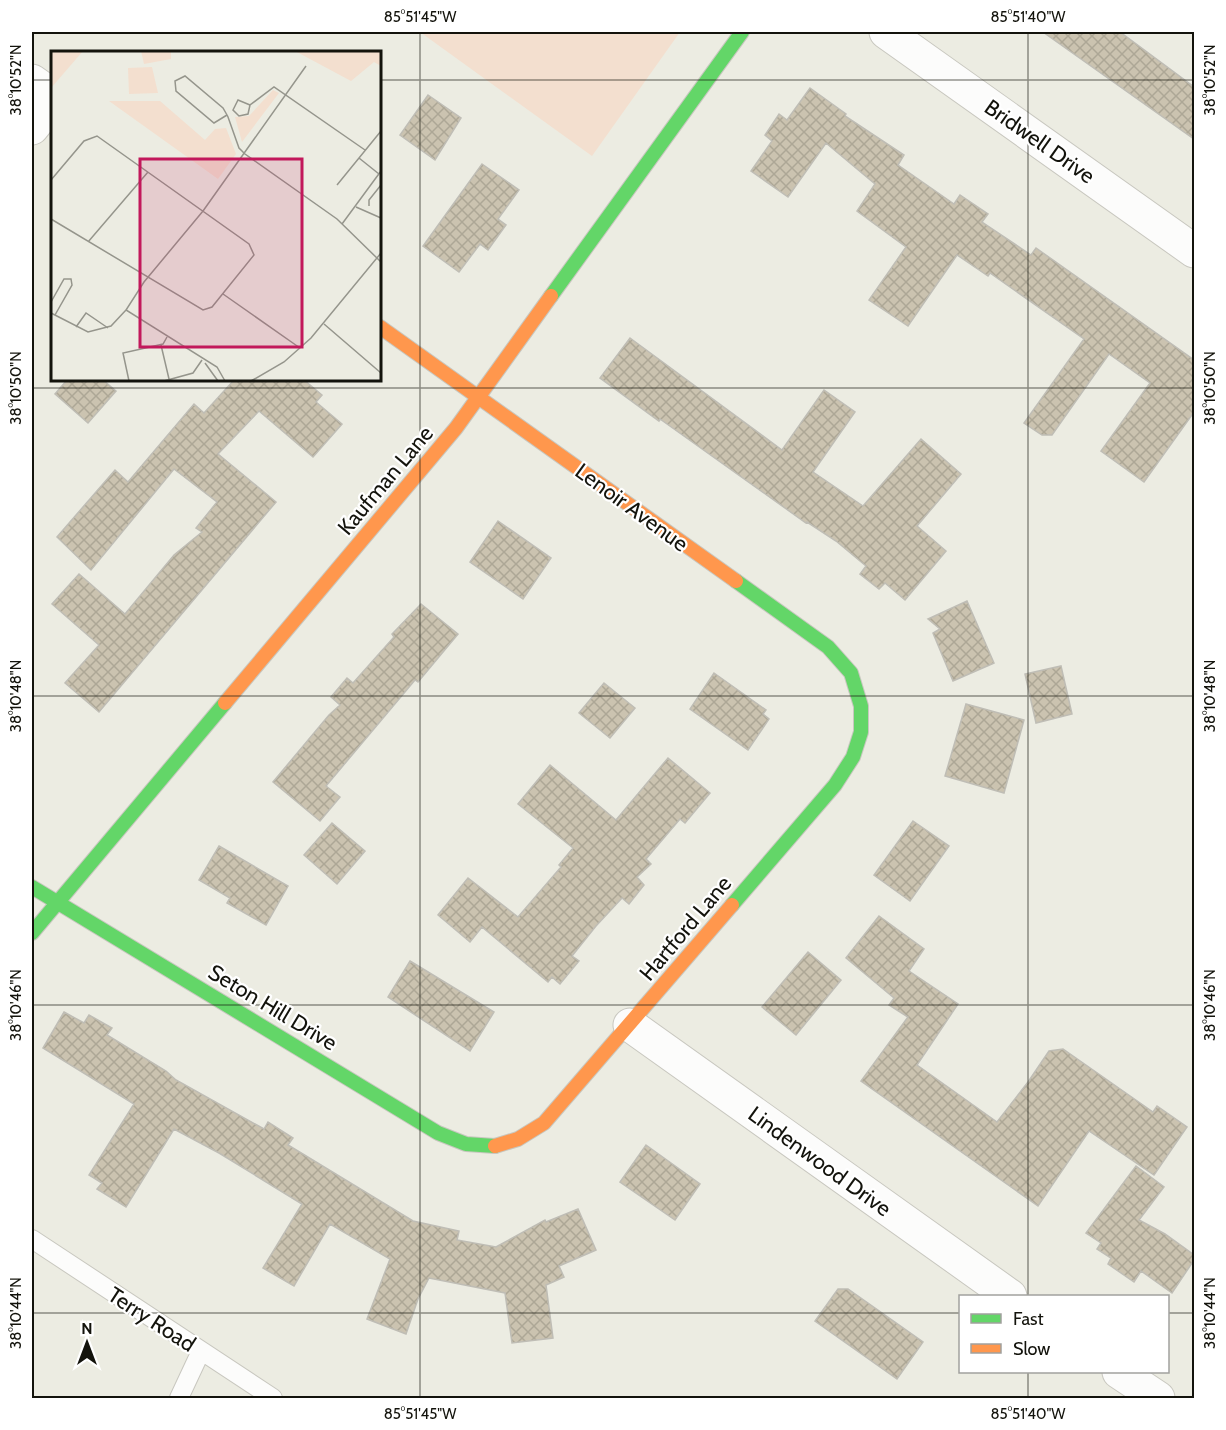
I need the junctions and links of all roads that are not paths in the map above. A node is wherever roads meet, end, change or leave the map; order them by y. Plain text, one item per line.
1 (742, 32) edge
2 (886, 32) edge
3 (32, 81) edge
4 (51, 94) edge
5 (51, 104) edge
6 (32, 128) edge
7 (1194, 251) edge
8 (381, 328) edge
9 (479, 397) junction
10 (861, 706) joint
11 (32, 887) edge
12 (56, 902) junction
13 (32, 933) edge
14 (630, 1025) junction
15 (497, 1146) joint
16 (32, 1239) edge
17 (1009, 1295) edge
18 (201, 1351) junction
19 (1122, 1373) edge
20 (179, 1398) edge
21 (273, 1398) edge
22 (1158, 1398) edge

1 - 9 street, Kaufman Lane
2 - 7 street, Bridwell Drive
3 - 4 street
5 - 6 street
8 - 9 street, Lenoir Avenue
9 - 10 street, Lenoir Avenue
9 - 12 street, Kaufman Lane
10 - 14 street, Hartford Lane
11 - 12 street, Seton Hill Drive
12 - 13 street, Kaufman Lane
12 - 15 street, Seton Hill Drive
14 - 15 street, Hartford Lane
14 - 17 street, Lindenwood Drive
16 - 18 lane, Terry Road
18 - 20 lane
18 - 21 lane, Terry Road
19 - 22 street

